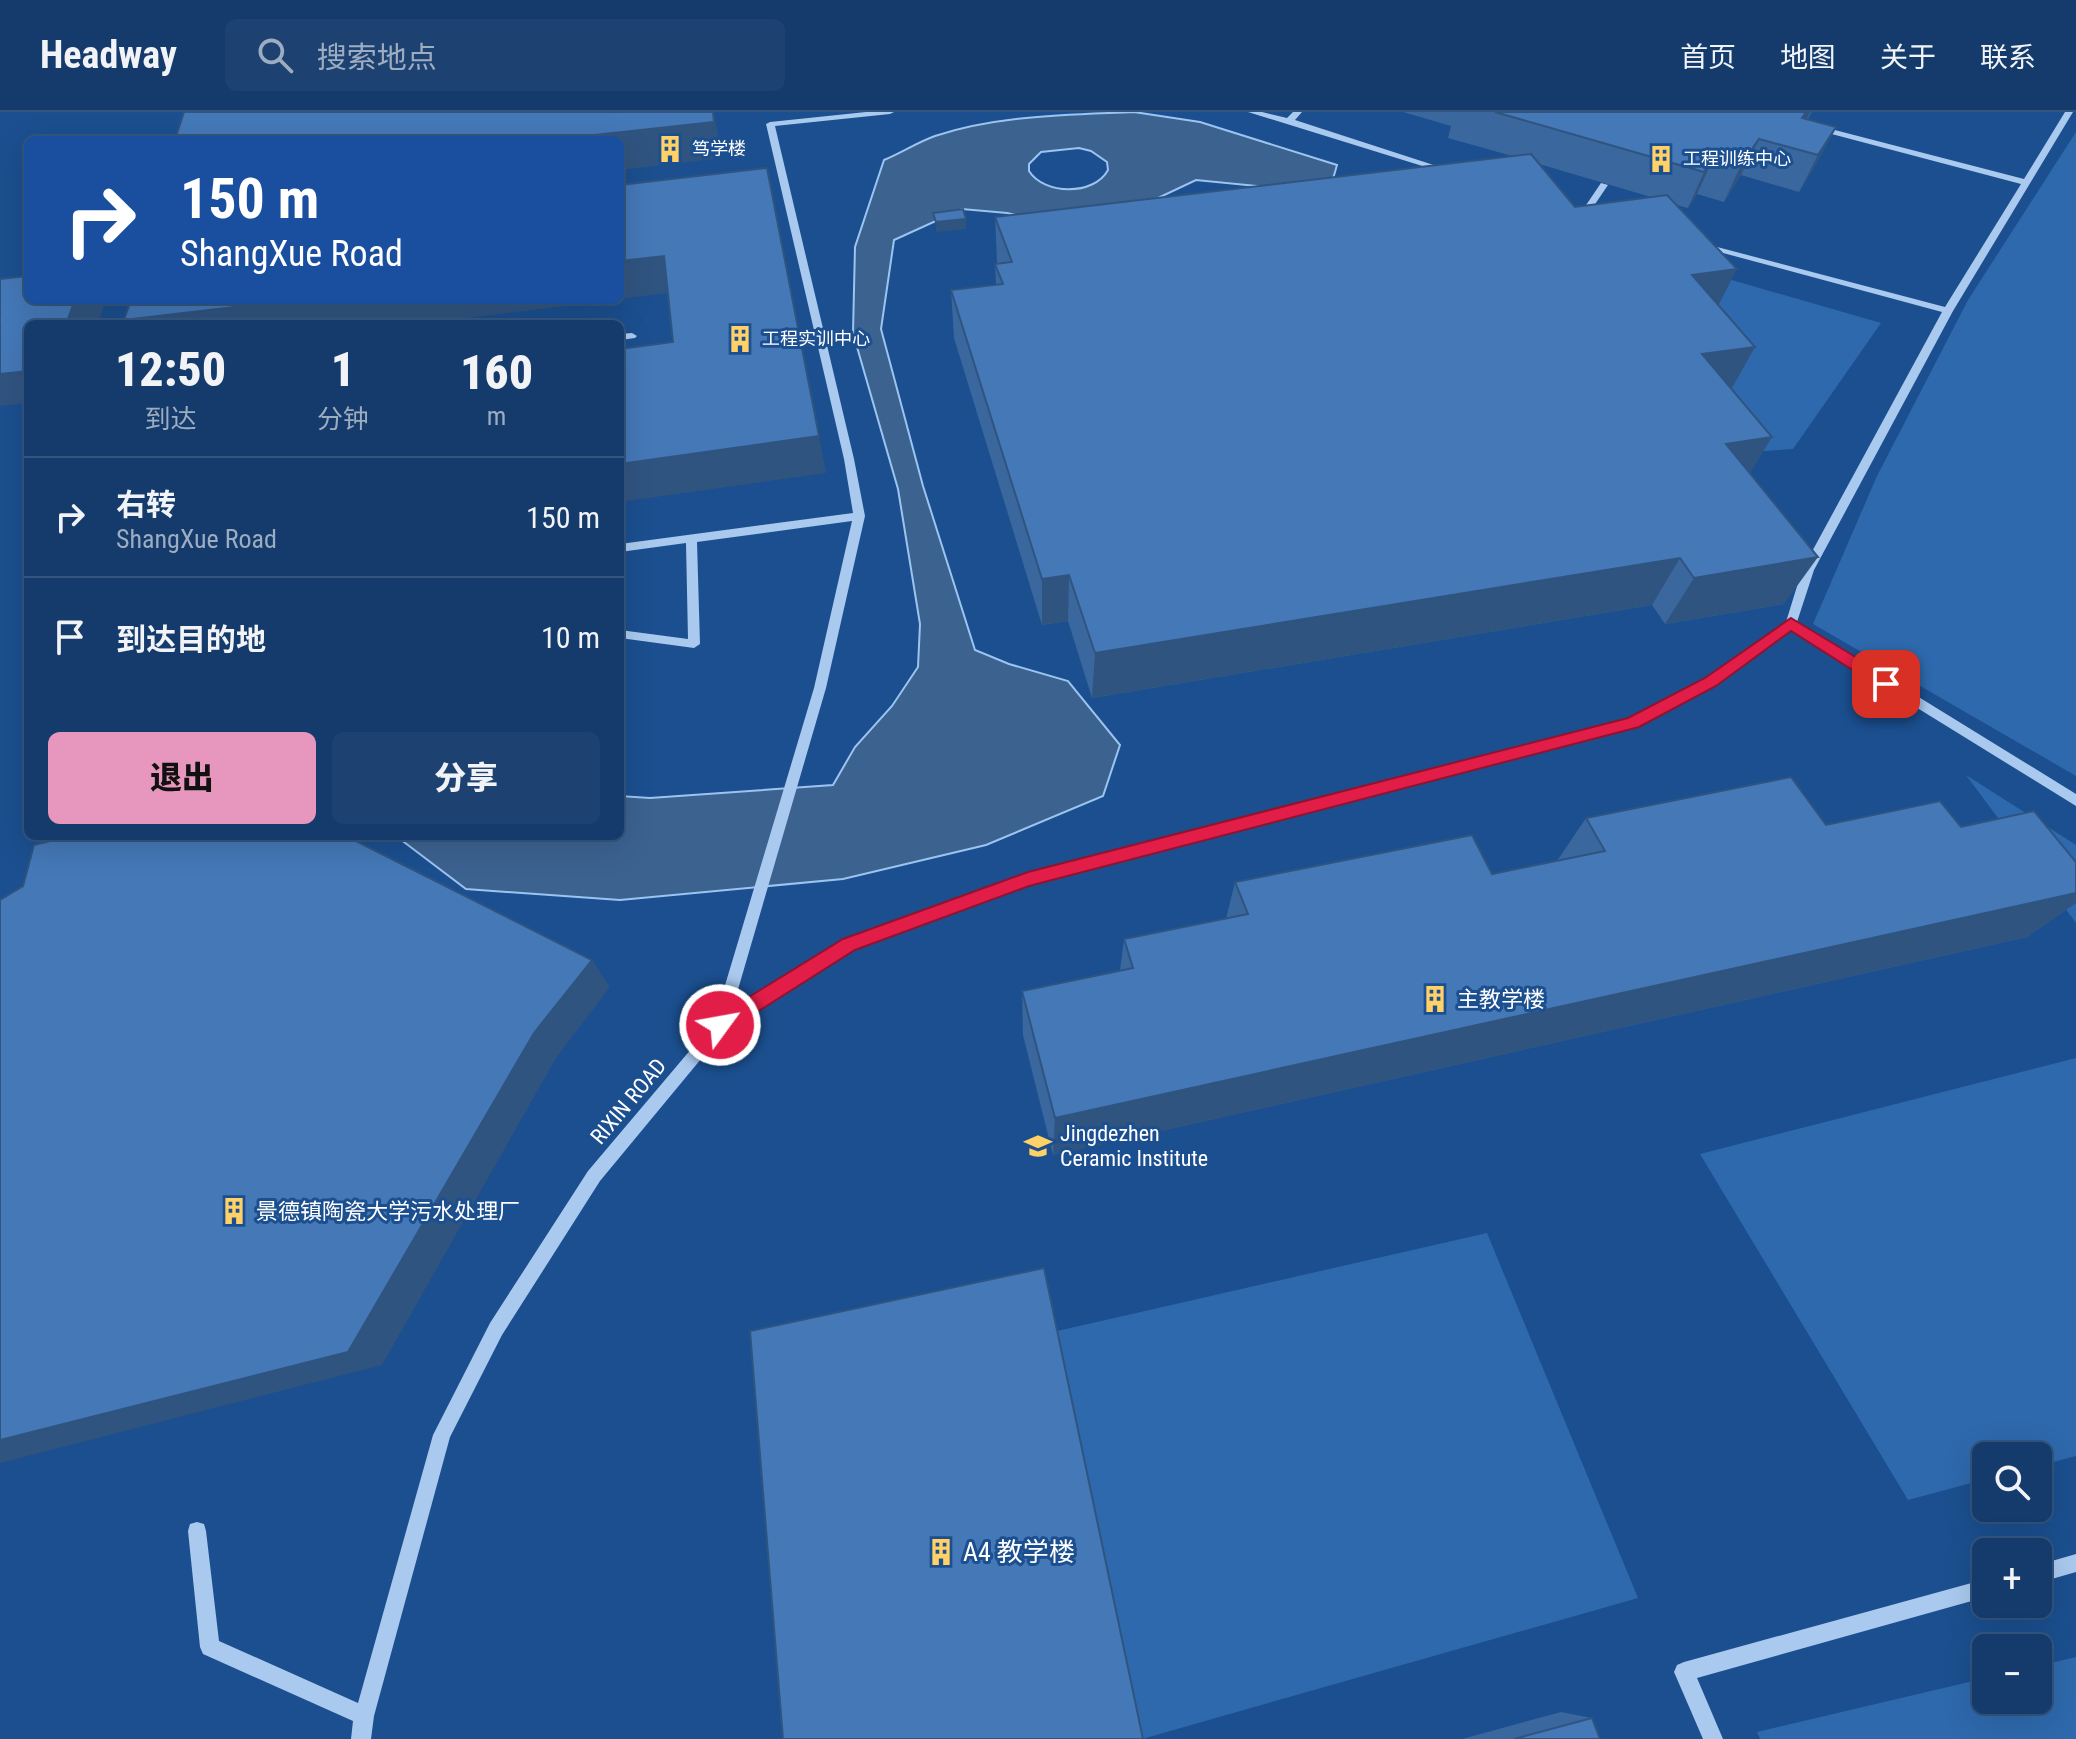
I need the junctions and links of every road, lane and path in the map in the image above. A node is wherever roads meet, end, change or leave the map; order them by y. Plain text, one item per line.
1 (768, 112) edge
2 (890, 112) edge
3 (1252, 112) edge
4 (1298, 112) edge
5 (2069, 112) edge
6 (1289, 121) junction
7 (770, 124) junction
8 (1827, 130) edge
9 (781, 176) junction
10 (767, 177) edge
11 (1466, 177) edge
12 (2027, 183) junction
13 (1604, 185) edge
14 (1570, 209) edge
15 (1584, 214) junction
16 (1597, 218) edge
17 (1685, 242) edge
18 (1948, 311) junction
19 (632, 336) dead end
20 (624, 337) edge
21 (859, 516) junction
22 (691, 539) junction
23 (624, 547) edge
24 (1791, 624) junction
25 (624, 635) edge
26 (2076, 801) edge
27 (720, 1025) junction
28 (197, 1531) dead end
29 (2076, 1563) edge
30 (2052, 1570) edge
31 (1972, 1592) edge
32 (364, 1716) junction
33 (361, 1739) edge
34 (1713, 1739) edge

1 - 7 lane
2 - 7 lane
3 - 6 lane
4 - 6 lane
5 - 12 lane
6 - 11 lane
7 - 9 lane
8 - 12 lane
9 - 10 lane
9 - 21 lane
12 - 18 lane
13 - 15 lane
14 - 15 lane
15 - 16 lane
17 - 18 lane
18 - 24 lane
19 - 20 lane
21 - 22 lane
21 - 27 lane
22 - 23 lane
22 - 25 lane
24 - 26 lane
24 - 27 lane, RIXIN ROAD
27 - 32 lane, RIXIN ROAD
28 - 32 lane
29 - 30 lane
31 - 34 lane
32 - 33 lane, RIXIN ROAD

